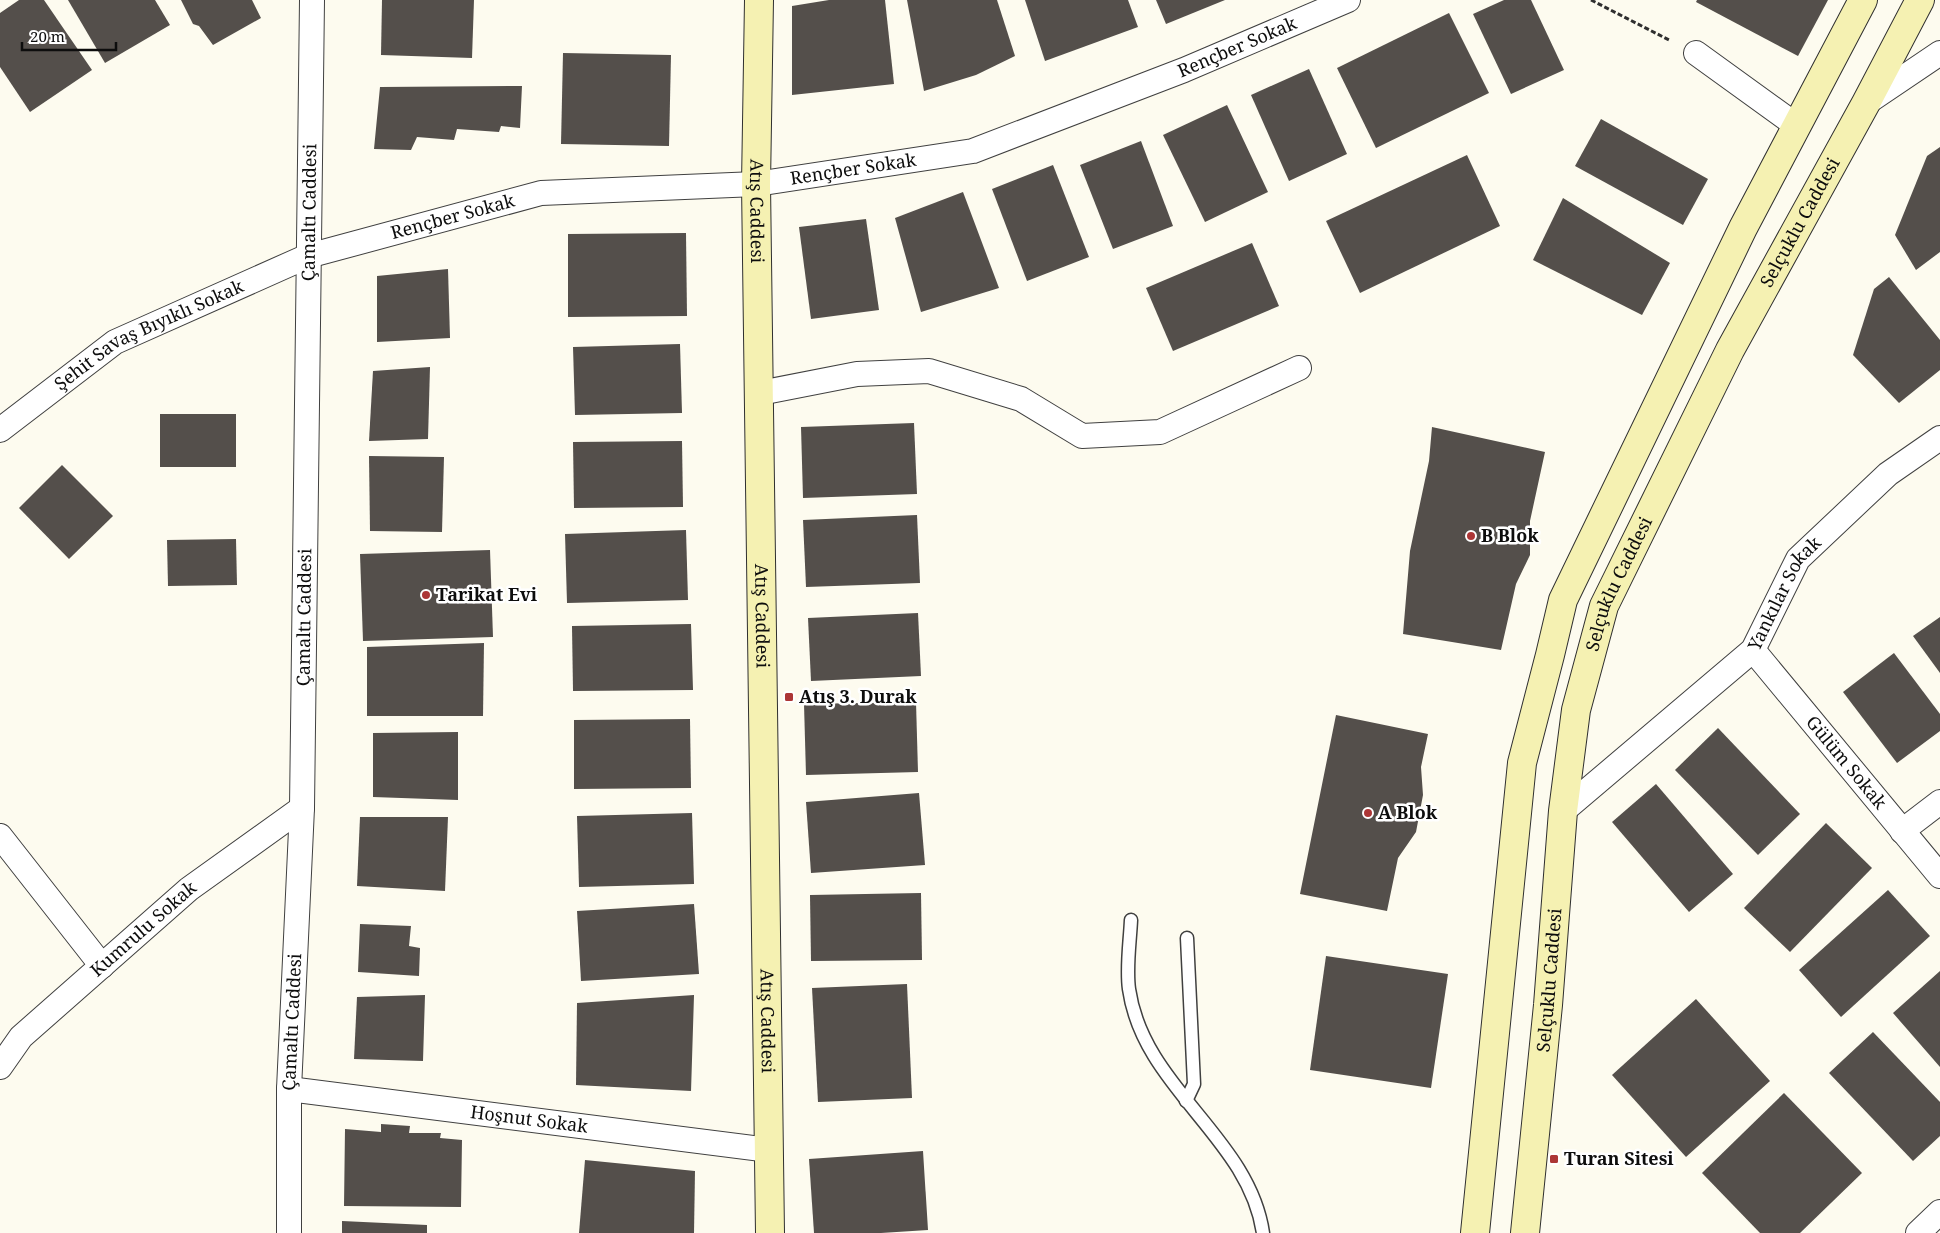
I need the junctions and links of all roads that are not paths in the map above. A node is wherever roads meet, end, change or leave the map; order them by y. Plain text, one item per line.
1 (312, 0) edge
2 (759, 0) edge
3 (1348, 0) edge
4 (1863, 0) edge
5 (1920, 0) edge
6 (1940, 53) edge
7 (1696, 54) road end
8 (1866, 103) junction
9 (1797, 126) junction
10 (756, 184) junction
11 (308, 256) junction
12 (1299, 368) dead end
13 (760, 393) junction
14 (0, 430) edge
15 (1940, 438) edge
16 (1753, 650) junction
17 (1940, 802) edge
18 (302, 808) junction
19 (1563, 811) junction
20 (1902, 831) junction
21 (0, 836) edge
22 (1940, 876) edge
23 (1131, 920) dead end
24 (1187, 938) dead end
25 (102, 966) junction
26 (0, 1067) edge
27 (289, 1089) junction
28 (1186, 1101) junction
29 (769, 1150) junction
30 (1940, 1212) edge
31 (289, 1233) edge
32 (770, 1233) edge
33 (1264, 1233) edge
34 (1475, 1233) edge
35 (1525, 1233) edge
36 (1918, 1233) edge

1 - 11 street, Çamaltı Caddesi
2 - 10 main road, Atış Caddesi
3 - 10 street, Rençber Sokak
4 - 9 main road
5 - 8 main road, Selçuklu Caddesi
6 - 8 street
7 - 9 street
8 - 19 main road, Selçuklu Caddesi
9 - 34 main road
10 - 11 street, Rençber Sokak
10 - 13 main road, Atış Caddesi
11 - 14 street, Şehit Savaş Bıyıklı Sokak
11 - 18 street, Çamaltı Caddesi
12 - 13 street
13 - 29 main road, Atış Caddesi
15 - 16 street, Yankılar Sokak
16 - 19 street, Yankılar Sokak
16 - 20 street, Gülüm Sokak
17 - 20 street
18 - 25 street, Kumrulu Sokak
18 - 27 street, Çamaltı Caddesi
19 - 35 main road, Selçuklu Caddesi
20 - 22 street, Gülüm Sokak
21 - 25 street
23 - 28 lane
24 - 28 lane
25 - 26 street, Kumrulu Sokak
27 - 29 street, Hoşnut Sokak
27 - 31 street, Çamaltı Caddesi
28 - 33 lane
29 - 32 main road, Atış Caddesi
30 - 36 street

